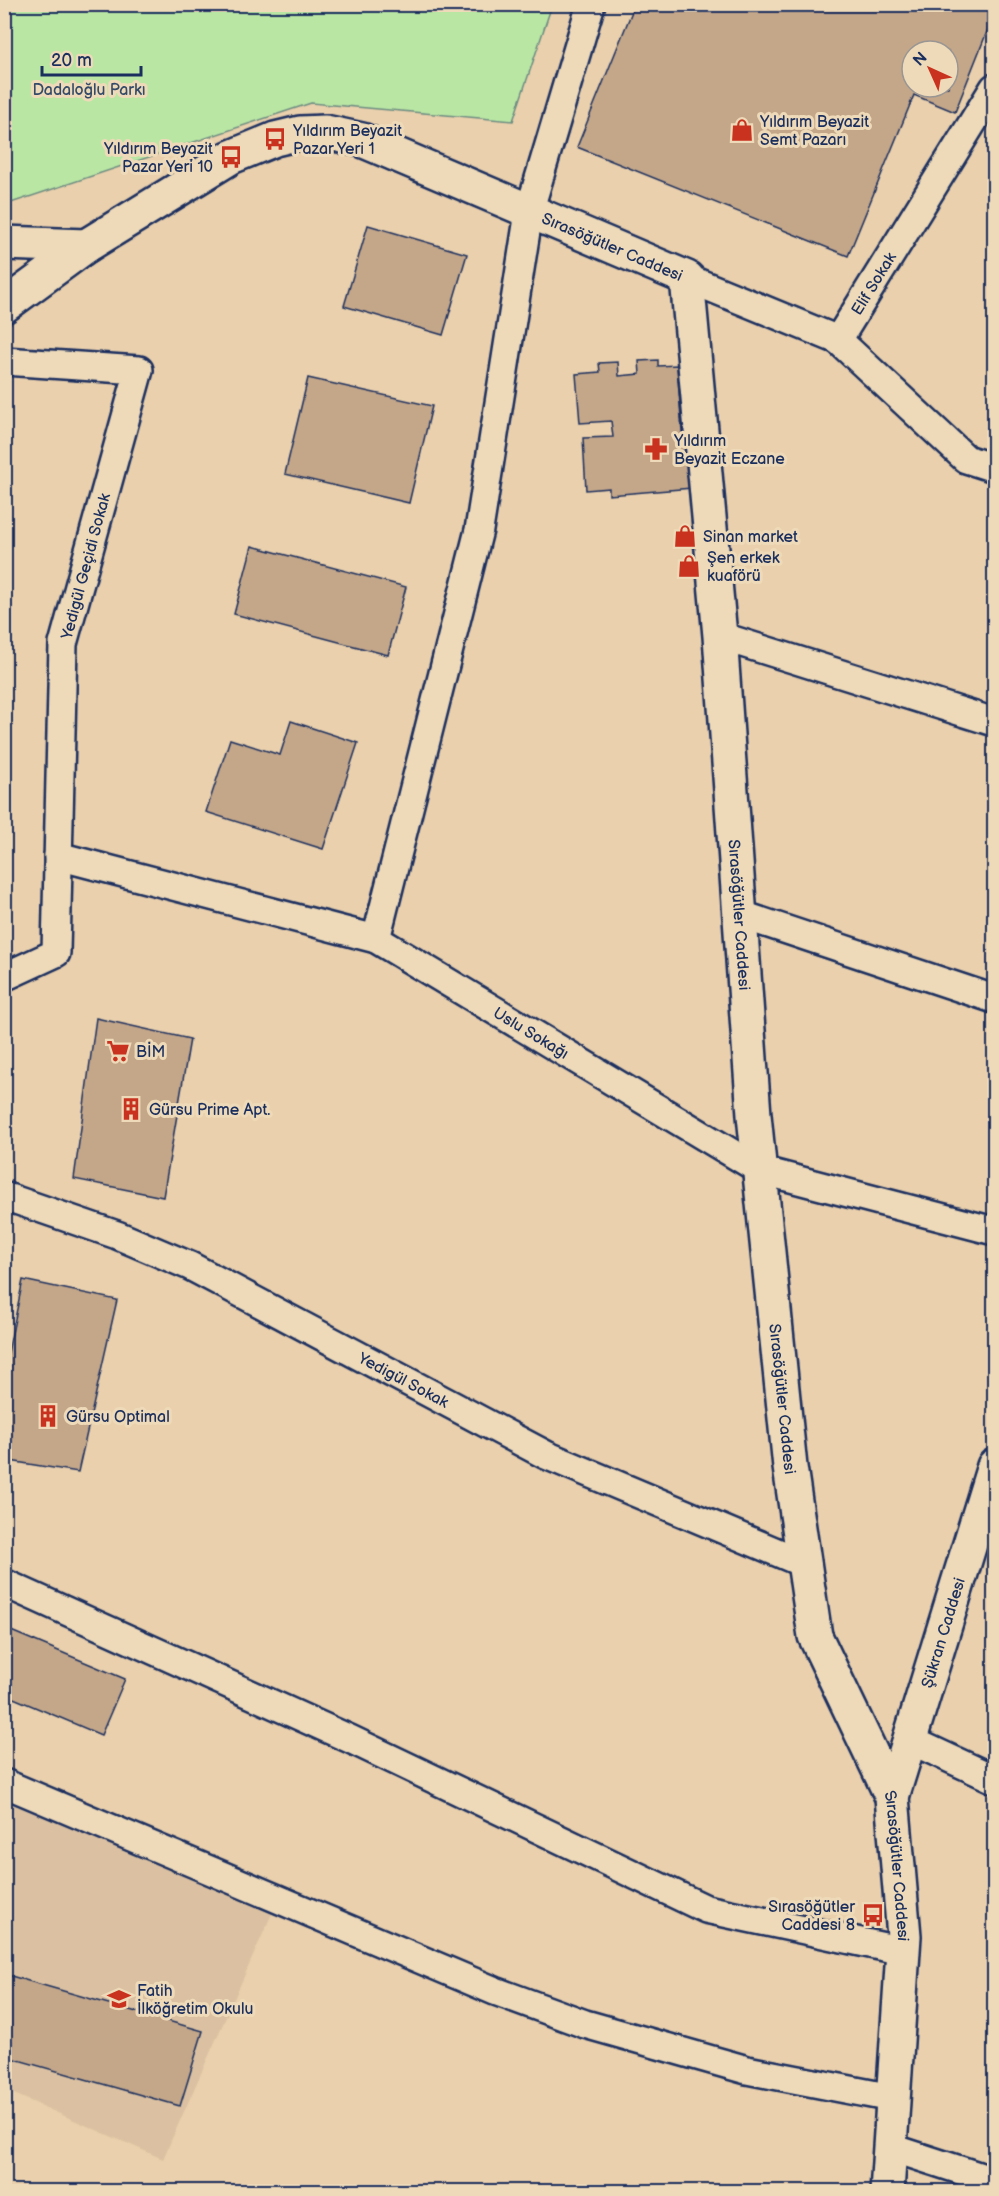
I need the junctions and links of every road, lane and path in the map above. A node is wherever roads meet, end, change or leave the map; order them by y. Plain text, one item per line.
1 (591, 4) edge
2 (994, 88) edge
3 (529, 212) junction
4 (5, 243) edge
5 (86, 246) junction
6 (687, 278) junction
7 (4, 306) edge
8 (838, 340) junction
9 (4, 361) edge
10 (994, 468) edge
11 (720, 636) junction
12 (994, 722) edge
13 (58, 856) junction
14 (739, 914) junction
15 (376, 939) junction
16 (4, 977) edge
17 (994, 999) edge
18 (760, 1170) junction
19 (4, 1196) edge
20 (994, 1231) edge
21 (992, 1482) edge
22 (805, 1564) junction
23 (4, 1583) edge
24 (910, 1740) junction
25 (994, 1779) edge
26 (4, 1783) edge
27 (892, 1797) junction
28 (903, 1951) junction
29 (892, 2098) junction
30 (889, 2147) junction
31 (994, 2181) edge
32 (887, 2192) edge

1 - 3 street
2 - 8 street, Elif Sokak
3 - 5 street, Sırasöğütler Caddesi
3 - 6 street, Sırasöğütler Caddesi
3 - 15 street
4 - 5 street
5 - 7 street, Sırasöğütler Caddesi
6 - 8 street
6 - 11 street, Sırasöğütler Caddesi
8 - 10 street
9 - 13 street, Yedigül Geçidi Sokak
11 - 12 street
11 - 14 street, Sırasöğütler Caddesi
13 - 15 street, Uslu Sokağı
13 - 16 street, Yedigül Geçidi Sokak
14 - 17 street
14 - 18 street, Sırasöğütler Caddesi
15 - 18 street, Uslu Sokağı
18 - 20 street, Uslu Sokağı
18 - 22 street, Sırasöğütler Caddesi
19 - 22 street, Yedigül Sokak
21 - 24 street, Şükran Caddesi
22 - 27 street, Sırasöğütler Caddesi
23 - 28 street
24 - 25 street
24 - 27 street, Şükran Caddesi
26 - 29 street
27 - 28 street, Sırasöğütler Caddesi
28 - 29 street, Sırasöğütler Caddesi
29 - 30 street, Sırasöğütler Caddesi
30 - 31 street
30 - 32 street, Sırasöğütler Caddesi

